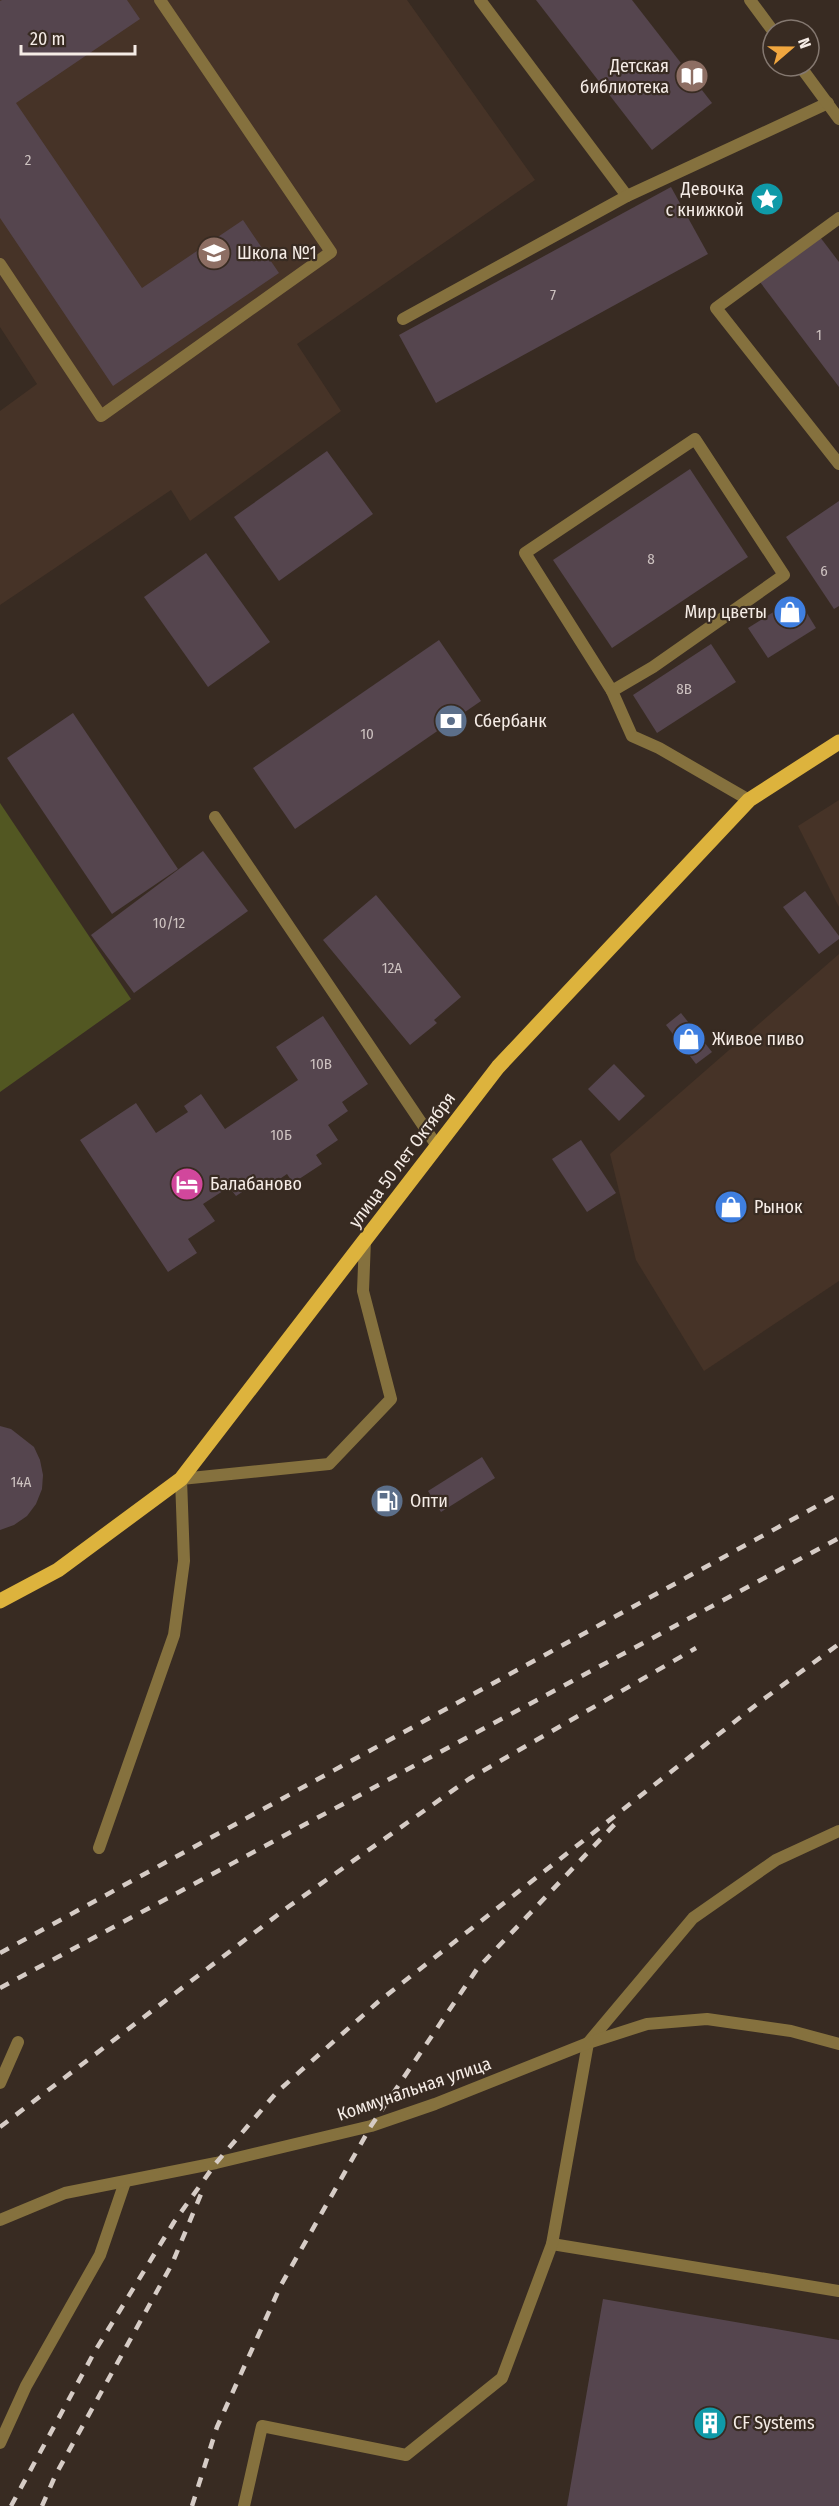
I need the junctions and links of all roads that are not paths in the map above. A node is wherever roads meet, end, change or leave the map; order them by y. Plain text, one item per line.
1 (160, 0) edge
2 (480, 0) edge
3 (750, 0) edge
4 (763, 18) edge
5 (809, 78) edge
6 (828, 103) junction
7 (839, 118) edge
8 (627, 196) junction
9 (839, 218) edge
10 (0, 264) edge
11 (403, 319) dead end
12 (839, 464) edge
13 (612, 691) junction
14 (839, 742) edge
15 (749, 800) junction
16 (215, 817) dead end
17 (437, 1146) junction
18 (365, 1240) junction
19 (181, 1479) junction
20 (0, 1601) edge
21 (839, 1831) edge
22 (99, 1848) dead end
23 (18, 2042) dead end
24 (588, 2043) junction
25 (839, 2044) edge
26 (0, 2083) edge
27 (125, 2182) junction
28 (0, 2220) edge
29 (552, 2244) junction
30 (839, 2291) edge
31 (0, 2443) edge
32 (244, 2506) edge

1 - 10 street
2 - 8 street
3 - 4 street
5 - 6 street
6 - 7 street
6 - 8 street
8 - 11 street
9 - 12 street
13 - 13 street
13 - 15 street
14 - 15 main road, улица 50 лет Октября
15 - 17 main road, улица 50 лет Октября
16 - 17 street
17 - 18 main road, улица 50 лет Октября
18 - 19 main road, улица 50 лет Октября
18 - 19 street
19 - 20 main road, улица 50 лет Октября
19 - 22 street
21 - 24 street
23 - 26 street
24 - 25 street, Коммунальная улица
24 - 27 street, Коммунальная улица
24 - 29 street
27 - 28 street, Коммунальная улица
27 - 31 street
29 - 30 street
29 - 32 street

